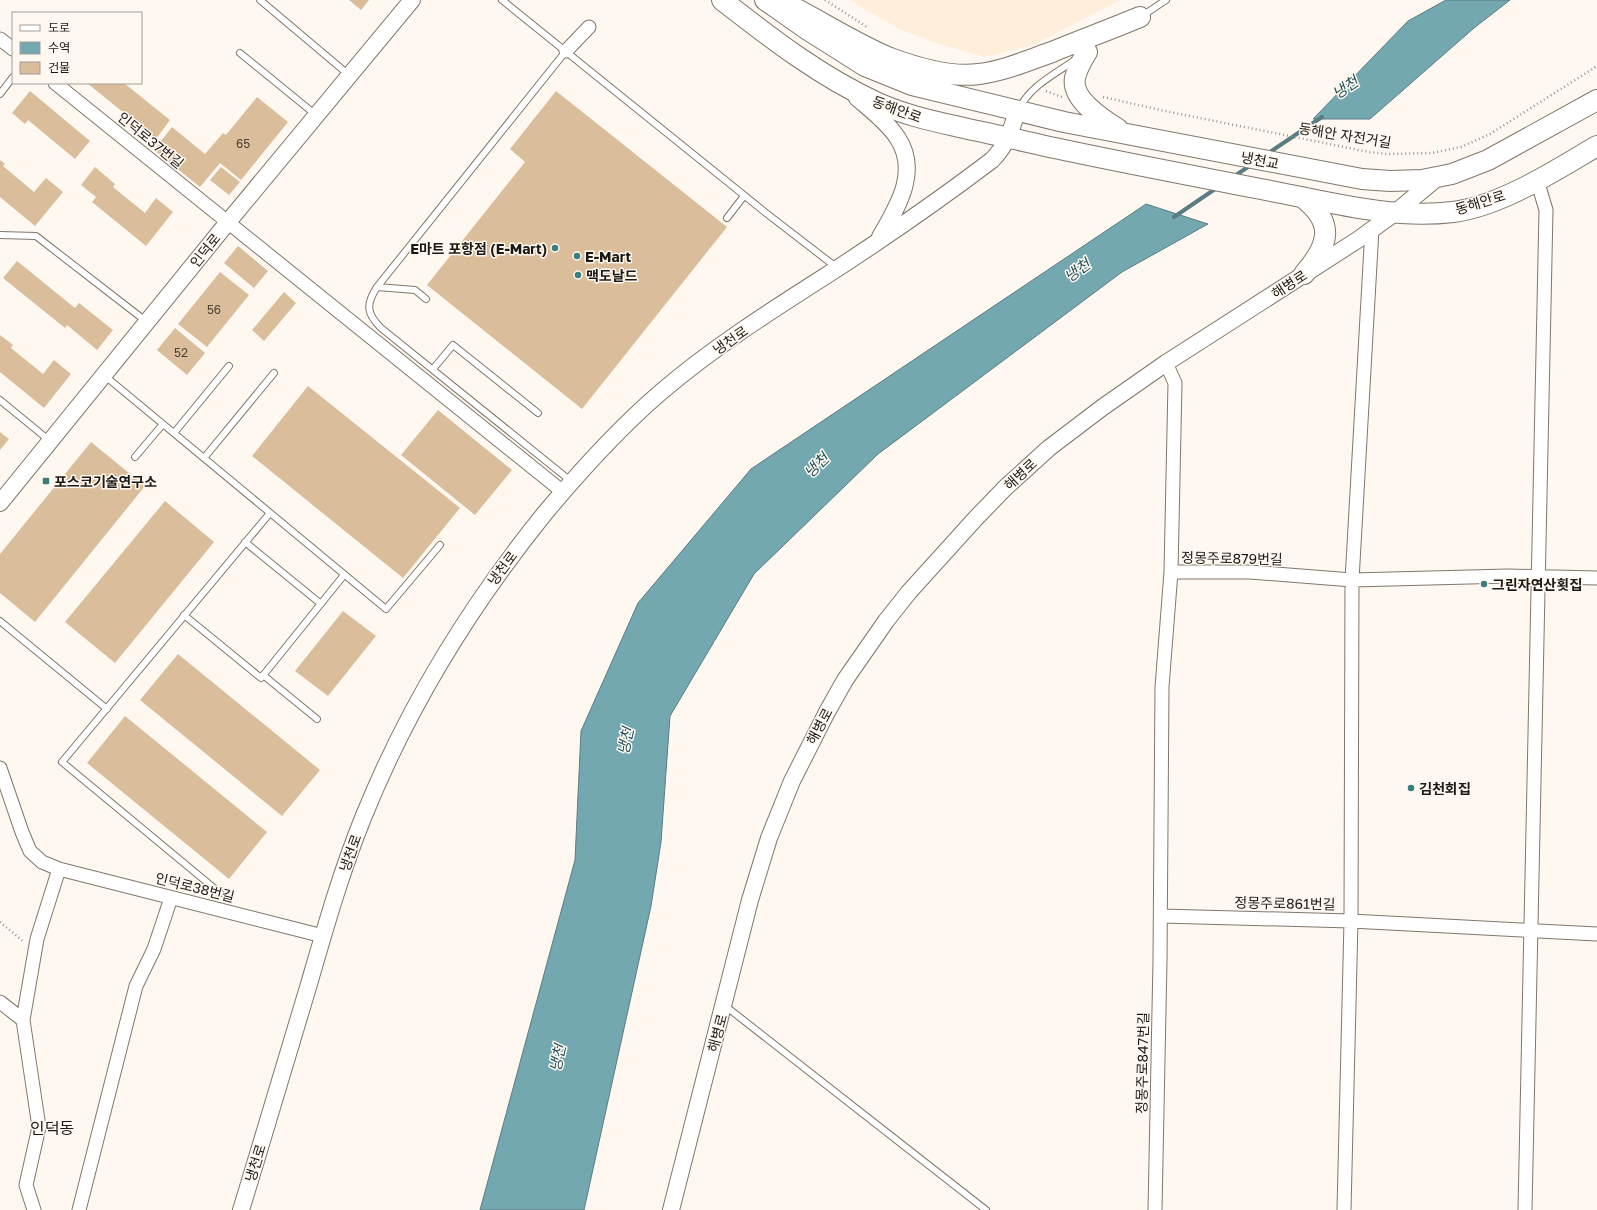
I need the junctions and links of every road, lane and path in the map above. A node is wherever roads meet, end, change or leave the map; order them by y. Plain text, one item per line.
1 (260, 0) edge
2 (412, 0) edge
3 (502, 0) edge
4 (722, 0) edge
5 (765, 0) edge
6 (780, 0) edge
7 (1166, 0) edge
8 (1140, 17) junction
9 (589, 27) dead end
10 (1113, 34) dead end
11 (0, 39) edge
12 (12, 49) edge
13 (1090, 50) joint
14 (566, 51) junction
15 (240, 53) dead end
16 (1597, 66) edge
17 (350, 75) junction
18 (12, 78) edge
19 (56, 84) edge
20 (844, 86) junction
21 (0, 94) edge
22 (1597, 100) edge
23 (1165, 111) dead end
24 (1018, 112) junction
25 (316, 115) junction
26 (1130, 135) junction
27 (1008, 138) junction
28 (1597, 146) edge
29 (1099, 157) joint
30 (1437, 178) junction
31 (1537, 180) junction
32 (744, 196) junction
33 (1302, 197) junction
34 (1352, 207) joint
35 (1396, 212) junction
36 (727, 218) dead end
37 (228, 222) junction
38 (1372, 229) junction
39 (0, 235) edge
40 (876, 243) junction
41 (837, 268) junction
42 (1304, 274) junction
43 (377, 287) junction
44 (426, 299) dead end
45 (147, 322) junction
46 (1166, 363) junction
47 (229, 366) dead end
48 (433, 369) junction
49 (274, 373) dead end
50 (104, 375) junction
51 (0, 400) edge
52 (538, 413) dead end
53 (163, 424) junction
54 (174, 434) junction
55 (50, 441) junction
56 (135, 457) dead end
57 (204, 458) junction
58 (567, 487) junction
59 (0, 503) edge
60 (270, 513) junction
61 (245, 542) junction
62 (440, 545) dead end
63 (1171, 572) junction
64 (344, 575) junction
65 (1538, 577) junction
66 (1597, 578) edge
67 (1352, 580) junction
68 (321, 604) junction
69 (184, 615) junction
70 (0, 621) edge
71 (264, 675) junction
72 (106, 709) junction
73 (317, 719) dead end
74 (0, 768) edge
75 (59, 869) junction
76 (220, 893) dead end
77 (171, 898) junction
78 (1161, 916) junction
79 (1351, 921) junction
80 (0, 922) edge
81 (1531, 929) junction
82 (1597, 934) edge
83 (323, 936) junction
84 (36, 945) junction
85 (0, 1002) edge
86 (724, 1005) junction
87 (23, 1020) junction
88 (34, 1210) edge
89 (79, 1210) edge
90 (241, 1210) edge
91 (671, 1210) edge
92 (986, 1210) edge
93 (1155, 1210) edge
94 (1344, 1210) edge
95 (1525, 1210) edge

1 - 17 lane
2 - 17 street, 인덕로
3 - 14 lane
4 - 20 main road, 동해안로
5 - 24 main road, 동해안로
6 - 8 main road
7 - 8 lane
8 - 10 lane
9 - 14 street
11 - 12 street
13 - 24 lane
13 - 26 main road
14 - 32 lane
14 - 43 lane
15 - 25 lane
16 - 23 path, 동해안 자전거길
17 - 25 street, 인덕로
18 - 21 lane
19 - 37 street, 인덕로37번길
20 - 27 main road, 동해안로
20 - 40 street
22 - 30 main road
24 - 26 main road, 동해안로
24 - 27 street, 냉천로
25 - 37 street, 인덕로
26 - 30 main road, 냉천교
27 - 29 main road, 동해안로
27 - 40 street, 냉천로
28 - 31 main road, 동해안로
29 - 33 main road, 냉천교
30 - 35 street, 해병로
31 - 35 main road, 동해안로
31 - 65 street
32 - 36 lane
32 - 41 lane
33 - 34 main road, 냉천교
33 - 42 main road
34 - 35 main road, 동해안로
35 - 38 street, 해병로
37 - 45 street, 인덕로
37 - 58 street, 인덕로37번길
38 - 42 street, 해병로
38 - 67 street
39 - 45 lane
40 - 41 street, 냉천로
41 - 58 street, 냉천로
42 - 46 street, 해병로
43 - 44 lane
43 - 48 lane
45 - 50 street, 인덕로
46 - 63 street
46 - 86 street, 해병로
47 - 54 lane
48 - 52 lane
48 - 58 lane
49 - 57 lane
50 - 53 lane
50 - 55 street, 인덕로
51 - 55 lane
53 - 54 lane
53 - 56 lane
54 - 57 lane
55 - 59 street, 인덕로
57 - 60 lane
58 - 83 street, 냉천로
60 - 61 lane
60 - 64 lane
61 - 68 lane
61 - 69 lane
62 - 64 lane
63 - 67 street, 정몽주로879번길
63 - 78 street, 정몽주로879번길
64 - 68 lane
65 - 66 street, 정몽주로879번길
65 - 67 street, 정몽주로879번길
65 - 81 street
67 - 79 street
68 - 71 lane
69 - 71 lane
69 - 72 lane
70 - 72 lane
71 - 73 lane
72 - 76 lane
74 - 75 street, 인덕로38번길
75 - 77 street, 인덕로38번길
75 - 84 street
77 - 83 street, 인덕로38번길
77 - 89 street
78 - 79 street, 정몽주로861번길
78 - 93 street, 정몽주로847번길
79 - 81 street, 정몽주로861번길
79 - 94 street
80 - 84 path
81 - 82 street, 정몽주로861번길
81 - 95 street
83 - 90 street, 냉천로
84 - 87 street
85 - 87 street
86 - 91 street, 해병로
86 - 92 lane
87 - 88 street

